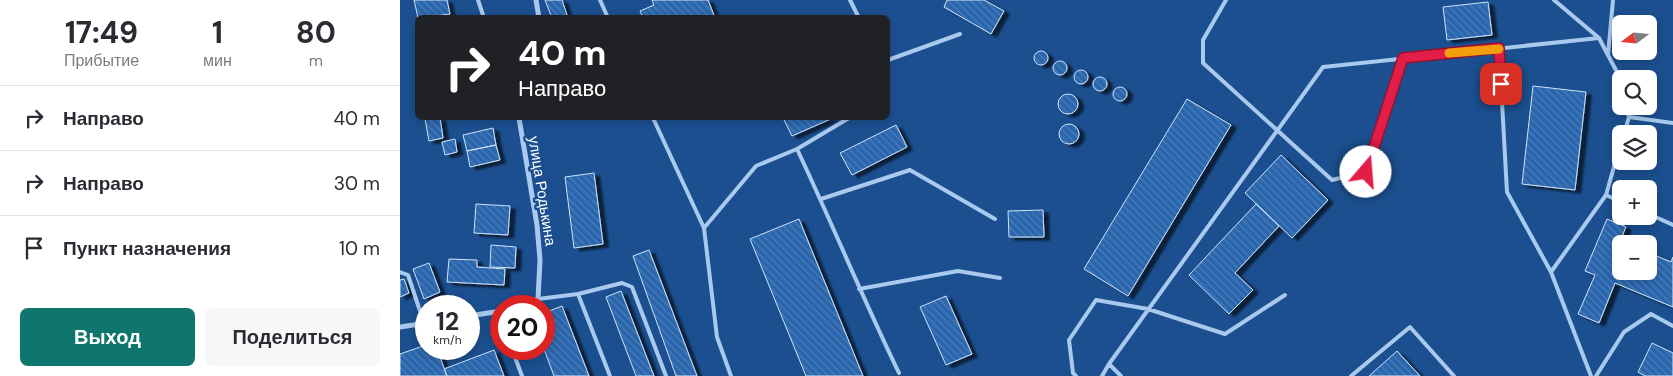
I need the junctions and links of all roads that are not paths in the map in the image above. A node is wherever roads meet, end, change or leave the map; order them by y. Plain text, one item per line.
1 (478, 0) edge
2 (536, 0) edge
3 (600, 0) edge
4 (850, 0) edge
5 (1226, 0) edge
6 (1554, 0) edge
7 (1613, 0) edge
8 (483, 15) edge
9 (538, 15) edge
10 (607, 15) edge
11 (858, 15) edge
12 (960, 34) dead end
13 (1599, 38) junction
14 (1499, 48) junction
15 (1608, 55) junction
16 (1403, 58) junction
17 (890, 59) edge
18 (1615, 70) edge
19 (1629, 117) joint
20 (519, 120) edge
21 (655, 120) edge
22 (847, 120) edge
23 (1673, 123) edge
24 (1627, 125) edge
25 (1277, 131) junction
26 (797, 149) junction
27 (1613, 170) edge
28 (1606, 195) junction
29 (1612, 198) edge
30 (821, 199) junction
31 (1657, 218) edge
32 (995, 219) dead end
33 (1673, 225) edge
34 (704, 228) junction
35 (400, 272) edge
36 (1551, 272) junction
37 (1000, 278) dead end
38 (858, 289) junction
39 (578, 294) junction
40 (415, 295) edge
41 (538, 295) edge
42 (1285, 295) dead end
43 (555, 297) edge
44 (1148, 309) junction
45 (415, 325) edge
46 (1673, 326) edge
47 (400, 327) edge
48 (516, 360) edge
49 (1109, 364) junction
50 (899, 373) dead end
51 (522, 376) edge
52 (610, 376) edge
53 (666, 376) edge
54 (731, 376) edge
55 (1076, 376) edge
56 (1102, 376) edge
57 (1121, 376) edge
58 (1351, 376) edge
59 (1454, 376) edge
60 (1591, 376) edge
61 (1596, 376) edge

1 - 8 lane
2 - 9 street
3 - 10 lane
4 - 11 lane
5 - 25 lane
6 - 13 lane
7 - 15 lane
12 - 17 lane
13 - 14 lane
13 - 15 lane
14 - 16 lane
14 - 36 lane
15 - 18 lane
16 - 25 lane
16 - 25 lane
19 - 23 lane
19 - 24 lane
20 - 41 street, улица Родькина
21 - 34 lane
22 - 26 lane
25 - 44 lane
26 - 30 lane
26 - 34 lane
27 - 28 lane
28 - 29 lane
28 - 36 lane
30 - 32 lane
30 - 38 lane
31 - 33 lane
34 - 54 lane
35 - 40 lane
36 - 60 lane
37 - 38 lane
38 - 50 lane
39 - 43 lane
39 - 52 lane
39 - 53 lane
42 - 44 lane
44 - 49 lane
44 - 55 lane
45 - 47 street
46 - 61 lane
48 - 51 lane
49 - 56 lane
49 - 57 lane
58 - 59 lane

